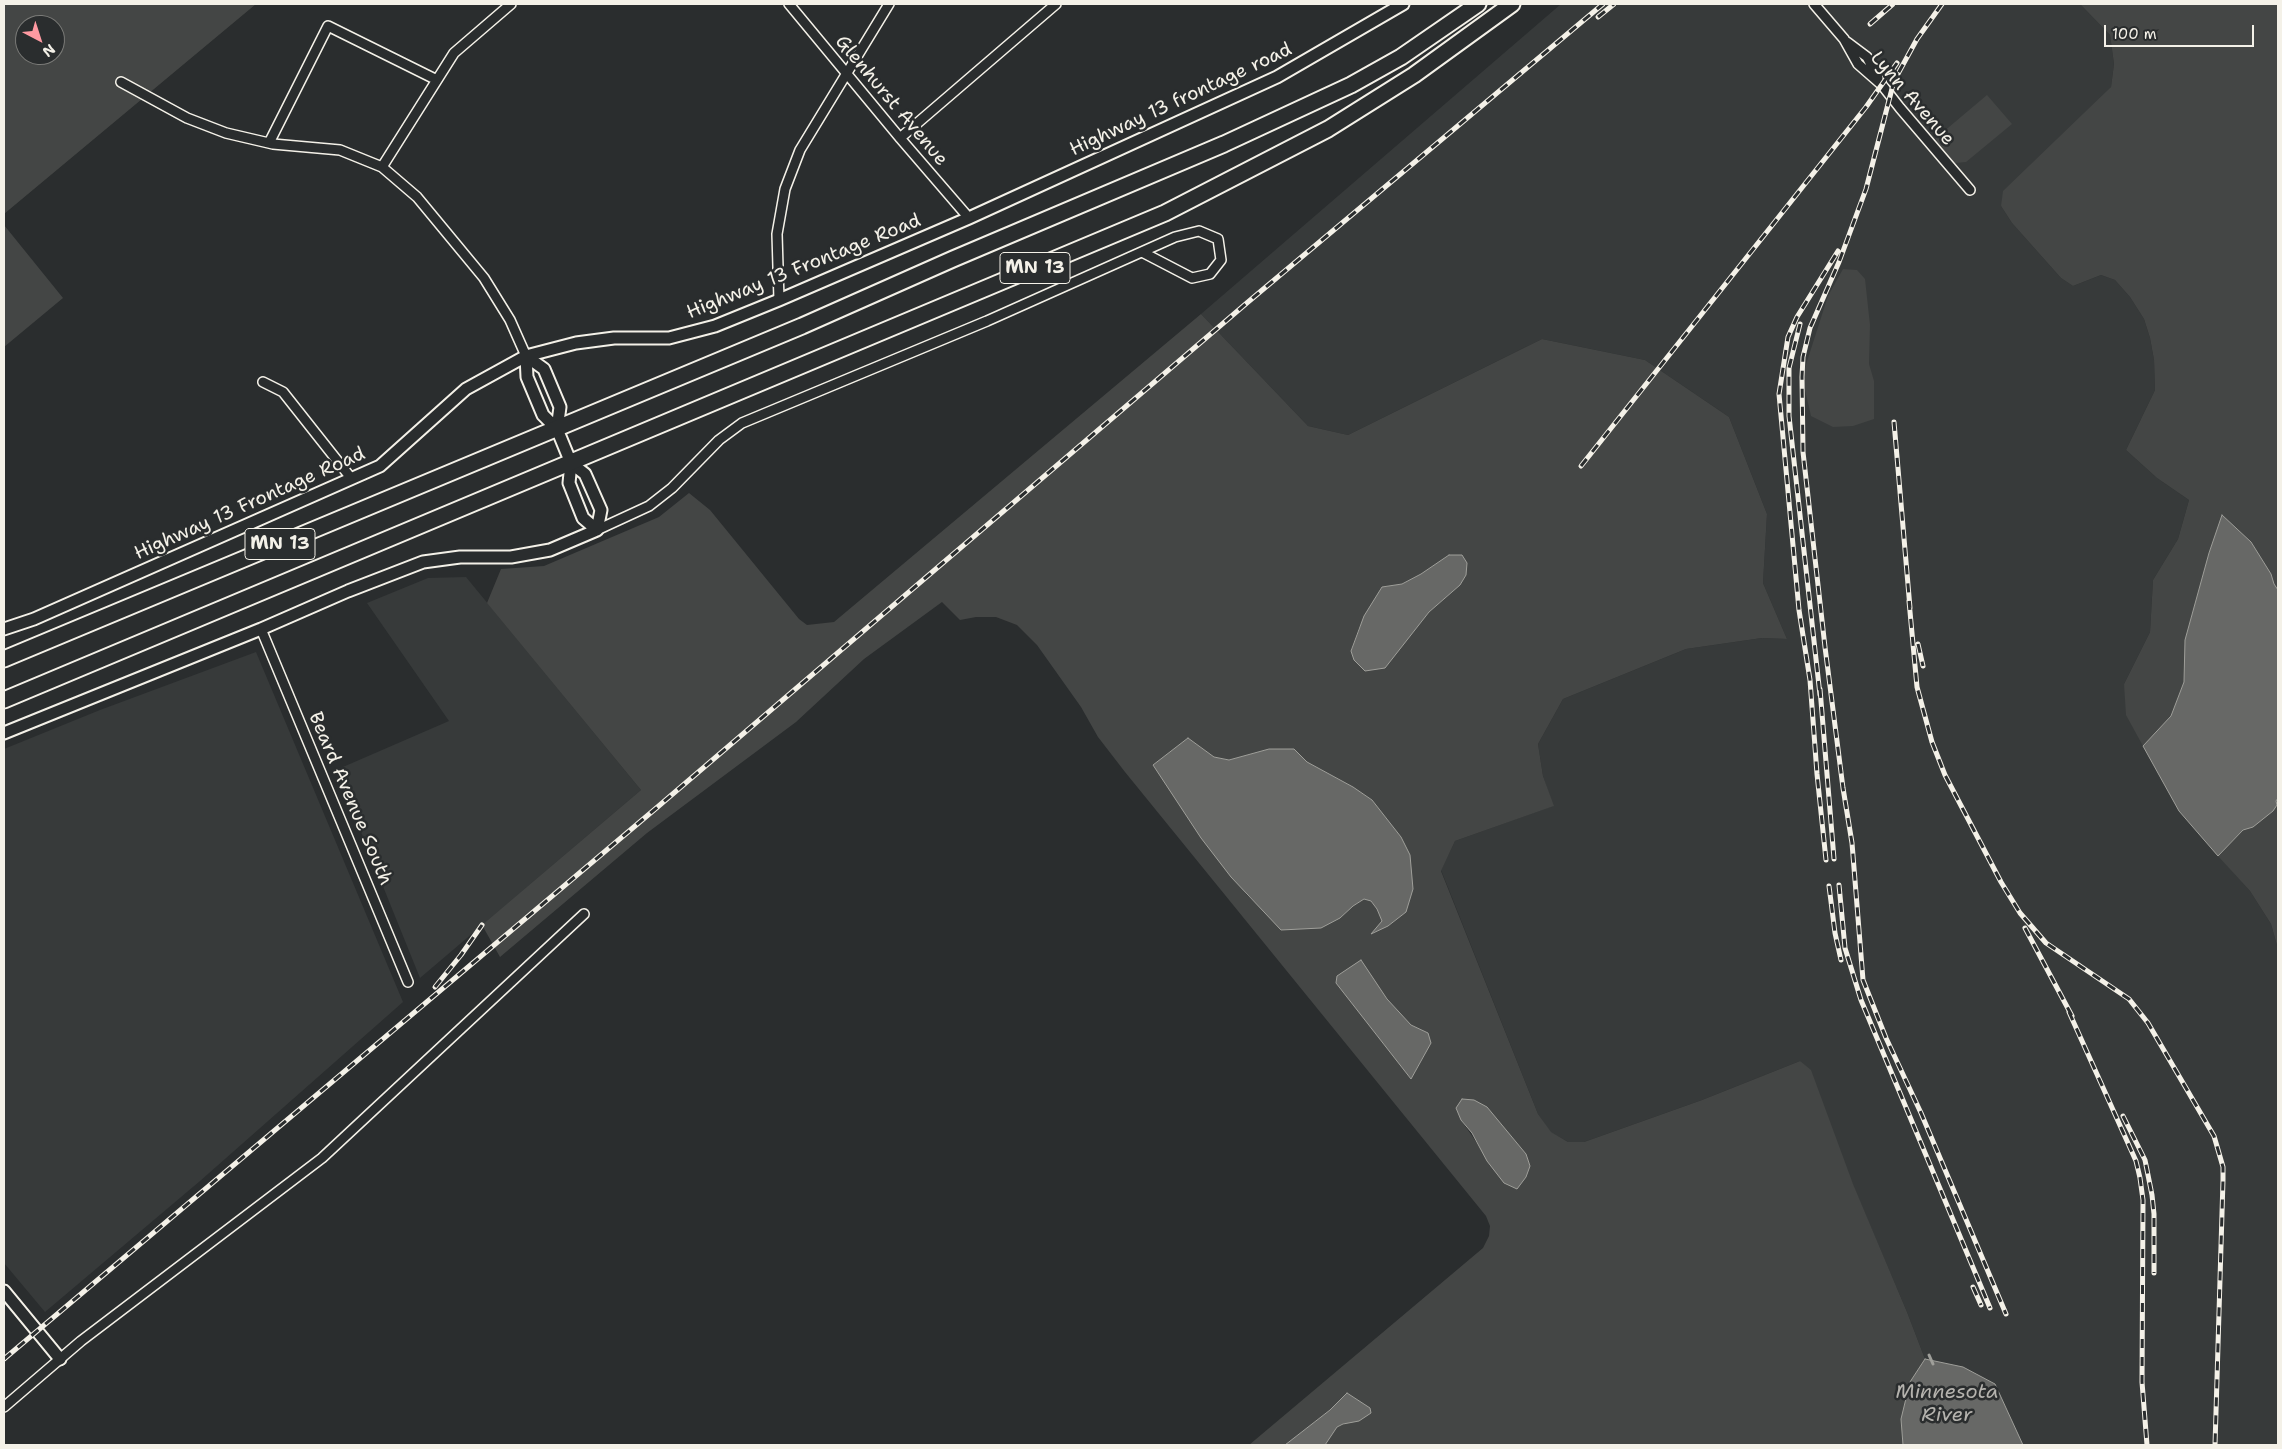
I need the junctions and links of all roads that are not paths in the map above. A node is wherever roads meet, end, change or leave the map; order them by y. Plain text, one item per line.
1 (511, 4) edge
2 (789, 4) edge
3 (889, 4) edge
4 (1056, 4) edge
5 (1403, 4) edge
6 (1478, 4) edge
7 (1512, 4) edge
8 (1814, 4) edge
9 (846, 74) junction
10 (437, 80) junction
11 (121, 82) dead end
12 (900, 138) junction
13 (269, 143) junction
14 (382, 167) junction
15 (1970, 190) dead end
16 (969, 218) junction
17 (1142, 252) junction
18 (779, 300) junction
19 (526, 356) junction
20 (263, 382) dead end
21 (557, 429) junction
22 (571, 463) junction
23 (351, 478) junction
24 (597, 530) junction
25 (4, 629) edge
26 (261, 629) junction
27 (4, 659) edge
28 (4, 700) edge
29 (4, 733) edge
30 (584, 914) dead end
31 (408, 982) dead end
32 (4, 1291) edge
33 (60, 1359) junction
34 (4, 1407) edge

1 - 10 street
2 - 9 street, Glenhurst Avenue
3 - 9 street
4 - 12 street
5 - 16 street, Highway 13 frontage road
6 - 21 highway, MN 13
7 - 22 highway, MN 13
8 - 15 street, Lynn Avenue
9 - 12 street, Glenhurst Avenue
9 - 18 street
10 - 13 street
10 - 14 street
11 - 13 street
12 - 16 street, Glenhurst Avenue
13 - 14 street
14 - 19 street
16 - 18 street, Highway 13 Frontage Road
17 - 17 street
17 - 24 street
18 - 19 street, Highway 13 Frontage Road
19 - 21 street
19 - 21 street
19 - 23 street, Highway 13 Frontage Road
20 - 23 street
21 - 22 street
21 - 27 highway, MN 13
22 - 24 street
22 - 24 street
22 - 28 highway, MN 13
23 - 25 street, Highway 13 Frontage Road
24 - 26 street
26 - 29 street
26 - 31 street, Beard Avenue South
30 - 33 street
32 - 33 street
33 - 34 street

